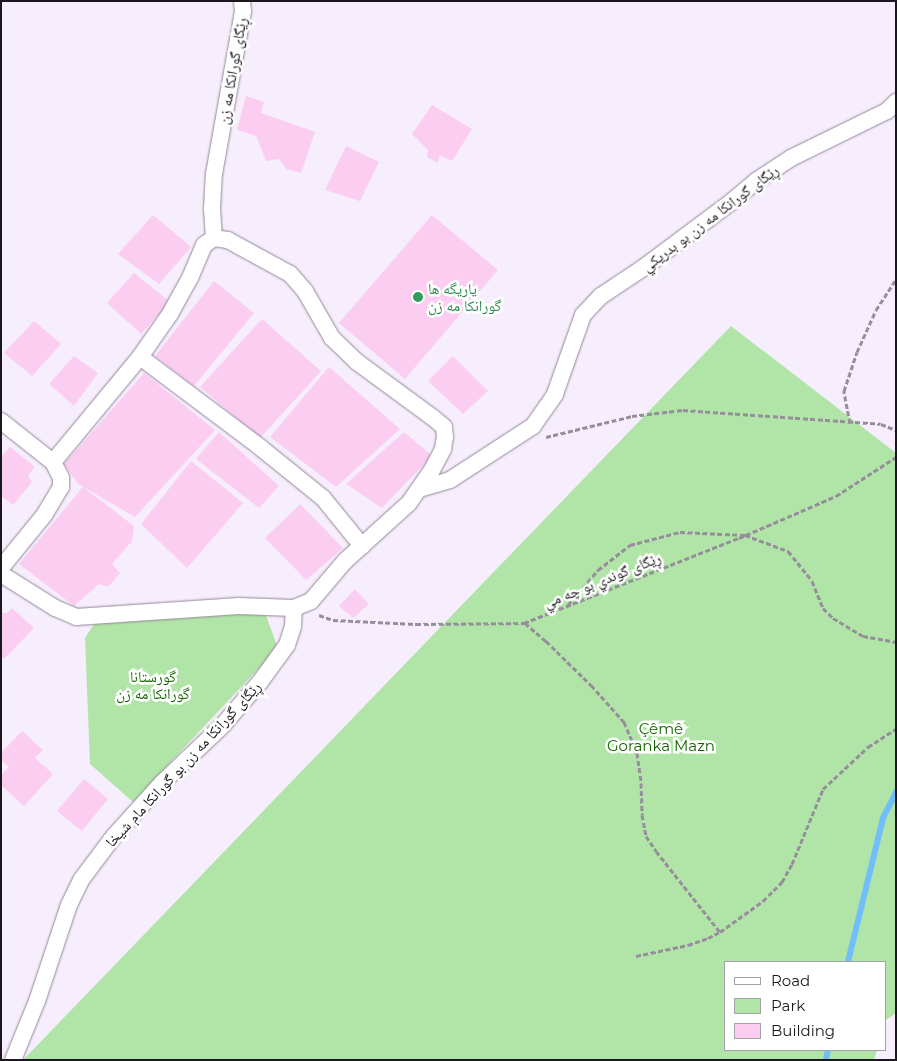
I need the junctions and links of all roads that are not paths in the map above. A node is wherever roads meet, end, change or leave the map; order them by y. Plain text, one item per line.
1 (242, 1) edge
2 (896, 102) edge
3 (214, 238) junction
4 (140, 357) junction
5 (1, 421) edge
6 (53, 462) junction
7 (419, 489) junction
8 (362, 546) junction
9 (1, 568) edge
10 (1, 574) edge
11 (294, 608) junction
12 (13, 1060) edge

1 - 3 street, ڕێگای گورانكا مه زن
2 - 7 street, ڕێگای گورانكا مه زن بو بدريكي
3 - 4 street
3 - 7 street
4 - 6 street
4 - 8 street
5 - 6 street
6 - 9 street
7 - 8 street
8 - 11 street
10 - 11 street
11 - 12 street, ڕێگای گورانكا مه زن بو گورانکا مام شيخا

